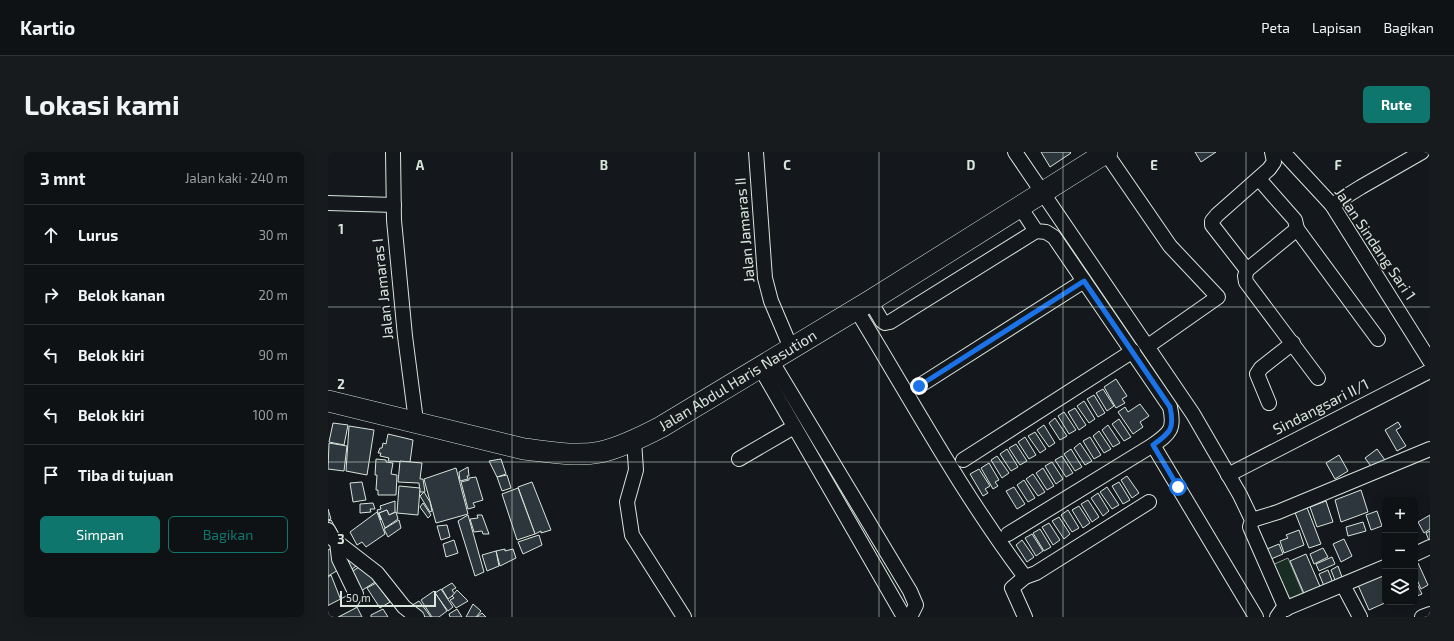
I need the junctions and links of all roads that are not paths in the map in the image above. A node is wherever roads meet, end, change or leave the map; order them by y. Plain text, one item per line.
1 (393, 152) edge
2 (756, 152) edge
3 (1014, 152) edge
4 (1107, 152) edge
5 (1272, 152) edge
6 (1284, 152) edge
7 (1422, 152) edge
8 (1259, 179) junction
9 (1042, 193) junction
10 (328, 203) edge
11 (394, 205) junction
12 (1332, 205) junction
13 (1020, 207) junction
14 (1297, 229) junction
15 (1036, 230) junction
16 (1248, 270) junction
17 (1084, 281) junction
18 (863, 305) junction
19 (1378, 339) dead end
20 (1293, 343) junction
21 (1426, 345) edge
22 (1148, 346) junction
23 (791, 348) junction
24 (1133, 351) junction
25 (1430, 361) edge
26 (766, 364) junction
27 (1430, 371) edge
28 (1318, 378) dead end
29 (919, 386) dead end
30 (328, 401) edge
31 (1269, 403) dead end
32 (416, 422) junction
33 (794, 427) junction
34 (634, 441) junction
35 (1153, 445) junction
36 (1430, 449) edge
37 (738, 459) dead end
38 (963, 460) dead end
39 (1228, 475) junction
40 (1149, 502) dead end
41 (1252, 520) junction
42 (328, 530) edge
43 (1008, 534) dead end
44 (337, 542) junction
45 (1430, 547) edge
46 (1418, 553) edge
47 (1382, 568) edge
48 (1025, 576) junction
49 (1343, 585) junction
50 (403, 612) edge
51 (1282, 613) edge
52 (328, 614) edge
53 (1430, 614) edge
54 (417, 617) edge
55 (684, 617) edge
56 (904, 617) edge
57 (910, 617) edge
58 (1025, 617) edge
59 (1256, 617) edge
60 (1360, 617) edge
61 (1422, 617) edge

1 - 11 street, Jalan Jamaras I
2 - 23 street, Jalan Jamaras II
3 - 9 street
4 - 9 highway, Jalan Abdul Haris Nasution
4 - 22 street
5 - 8 street
6 - 12 street, Jalan Sindang Sari 1
7 - 12 street
8 - 14 street
8 - 16 street
9 - 13 highway, Jalan Abdul Haris Nasution
9 - 22 street
10 - 11 street
11 - 32 street, Jalan Jamaras I
12 - 21 street, Jalan Sindang Sari 1
13 - 15 street
13 - 18 highway, Jalan Abdul Haris Nasution
14 - 16 street
14 - 19 street
15 - 17 street
15 - 18 street
16 - 20 street
17 - 24 street
17 - 29 street
18 - 23 highway, Jalan Abdul Haris Nasution
18 - 48 street
20 - 28 street
20 - 31 street
21 - 25 street, Jalan Sindang Sari 1
22 - 39 street
23 - 26 highway, Jalan Abdul Haris Nasution
24 - 35 street
24 - 38 street
26 - 33 street
26 - 34 highway, Jalan Abdul Haris Nasution
26 - 57 street
27 - 39 street, Sindangsari II/1
30 - 32 highway, Jalan Abdul Haris Nasution
32 - 34 highway, Jalan Abdul Haris Nasution
33 - 37 street
33 - 56 street
34 - 55 street
35 - 43 street
35 - 59 street
36 - 41 street
39 - 41 street
40 - 48 street
41 - 51 street
42 - 44 street
44 - 50 street
44 - 52 street
45 - 46 street
47 - 49 street
48 - 58 street
49 - 51 street
49 - 60 street
50 - 54 street
53 - 61 street

